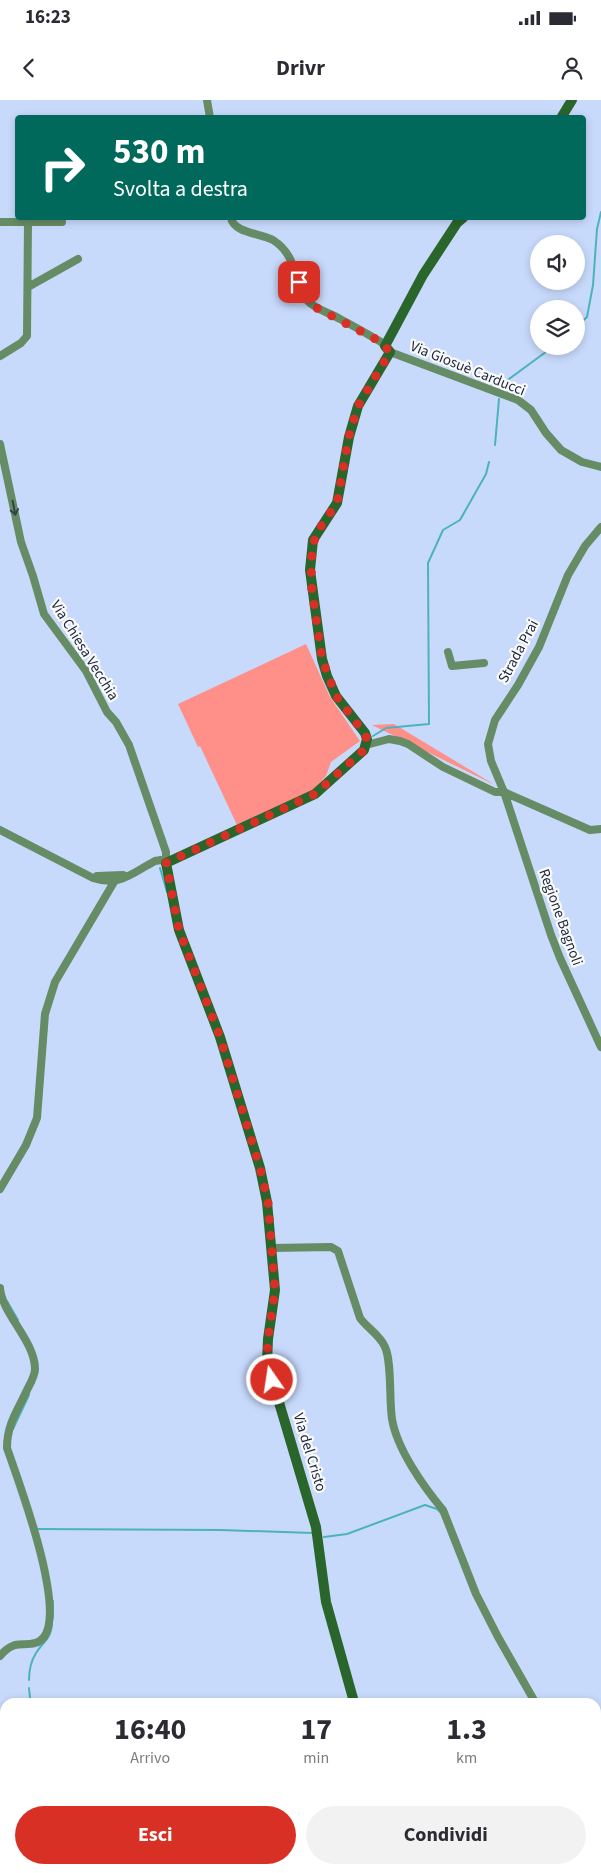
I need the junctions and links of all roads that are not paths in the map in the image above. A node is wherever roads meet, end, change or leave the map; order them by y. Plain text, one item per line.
1 (207, 100) edge
2 (572, 100) edge
3 (210, 115) edge
4 (563, 115) edge
5 (231, 220) edge
6 (461, 220) edge
7 (0, 222) edge
8 (28, 222) junction
9 (62, 222) dead end
10 (78, 259) dead end
11 (28, 288) junction
12 (387, 349) junction
13 (0, 356) edge
14 (0, 444) edge
15 (601, 467) edge
16 (601, 527) edge
17 (448, 652) dead end
18 (484, 663) dead end
19 (366, 745) junction
20 (504, 792) junction
21 (601, 829) edge
22 (0, 830) edge
23 (166, 863) junction
24 (136, 871) junction
25 (86, 874) junction
26 (114, 882) junction
27 (601, 1047) edge
28 (0, 1189) edge
29 (271, 1248) junction
30 (0, 1288) edge
31 (0, 1656) edge
32 (353, 1698) edge
33 (533, 1698) edge

1 - 3 street
2 - 4 street
5 - 12 street, Via Giosuè Carducci
6 - 12 street
7 - 8 street
8 - 9 street
8 - 11 street
10 - 11 street
11 - 13 street
12 - 15 street, Via Giosuè Carducci
12 - 19 street
14 -> 23 street, Via Chiesa Vecchia
16 - 20 street, Strada Prai
17 - 18 street
19 - 20 street
19 - 23 street
20 - 21 street
20 - 27 street, Regione Bagnoli
22 - 25 street
23 - 24 street
23 - 29 street, Via del Cristo
24 - 25 street
24 - 26 street
25 - 26 street
26 - 28 street
29 - 32 street, Via del Cristo
29 - 33 street
30 - 31 street

